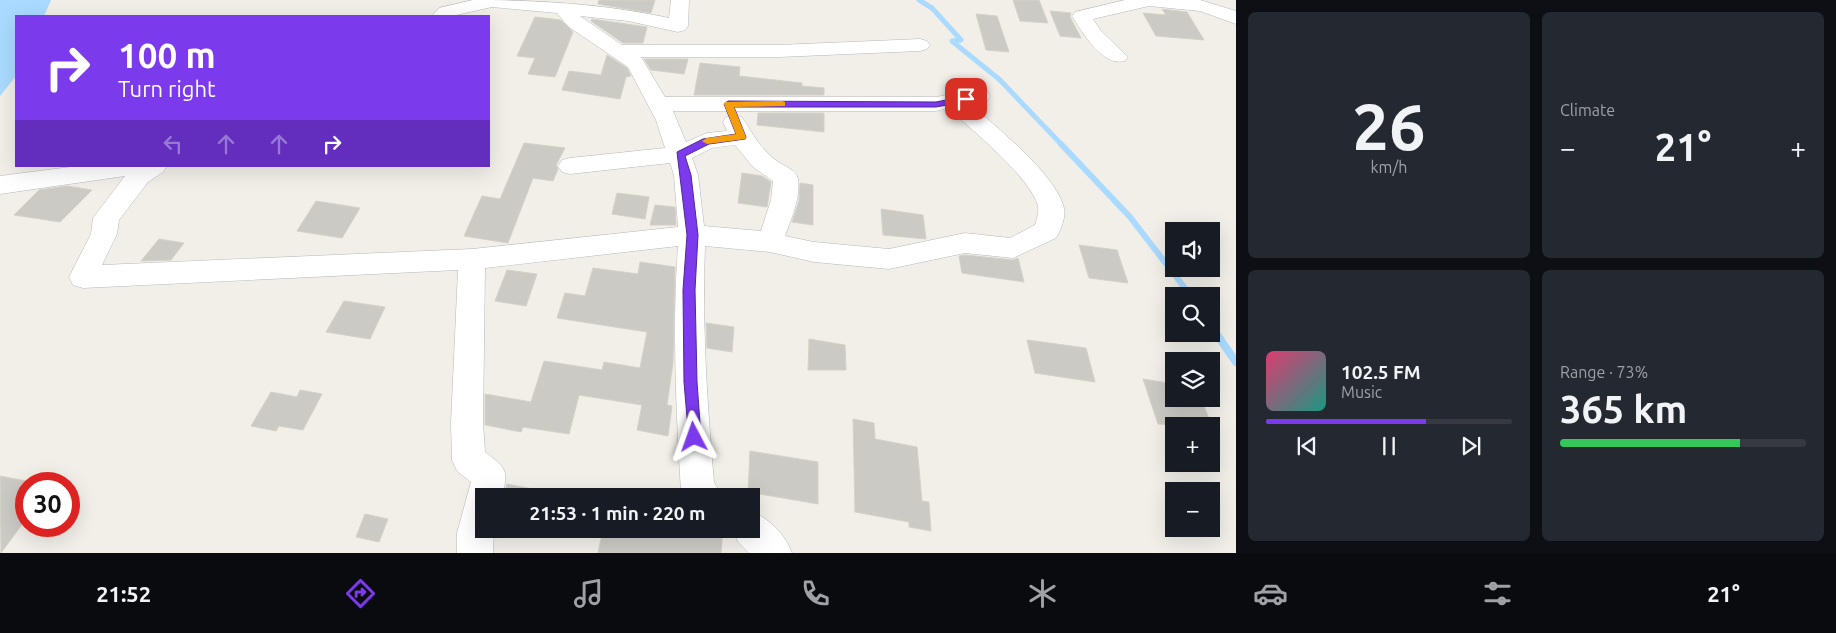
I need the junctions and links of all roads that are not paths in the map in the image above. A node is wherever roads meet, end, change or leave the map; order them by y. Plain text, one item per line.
1 (680, 0) edge
2 (593, 6) edge
3 (564, 10) junction
4 (443, 15) edge
5 (1236, 18) edge
6 (920, 45) dead end
7 (618, 51) junction
8 (1118, 57) dead end
9 (979, 96) dead end
10 (953, 101) junction
11 (658, 104) junction
12 (728, 104) junction
13 (742, 137) junction
14 (680, 154) junction
15 (570, 166) dead end
16 (135, 167) edge
17 (153, 167) edge
18 (0, 185) edge
19 (692, 235) junction
20 (770, 242) junction
21 (472, 259) junction
22 (487, 488) edge
23 (698, 488) edge
24 (475, 538) edge
25 (760, 538) edge
26 (475, 553) edge
27 (774, 553) edge

1 - 2 street
2 - 3 street
3 - 4 street
3 - 7 street
5 - 8 street
6 - 7 street
7 - 11 street
9 - 10 street
10 - 12 street
10 - 20 street
11 - 12 street
11 - 14 street
12 - 13 street
13 - 14 street
13 - 20 street
14 - 15 street
14 - 19 street
16 - 18 street
17 - 21 street
19 - 20 street
19 - 21 street
19 - 23 street
21 - 22 street
24 - 26 street
25 - 27 street

